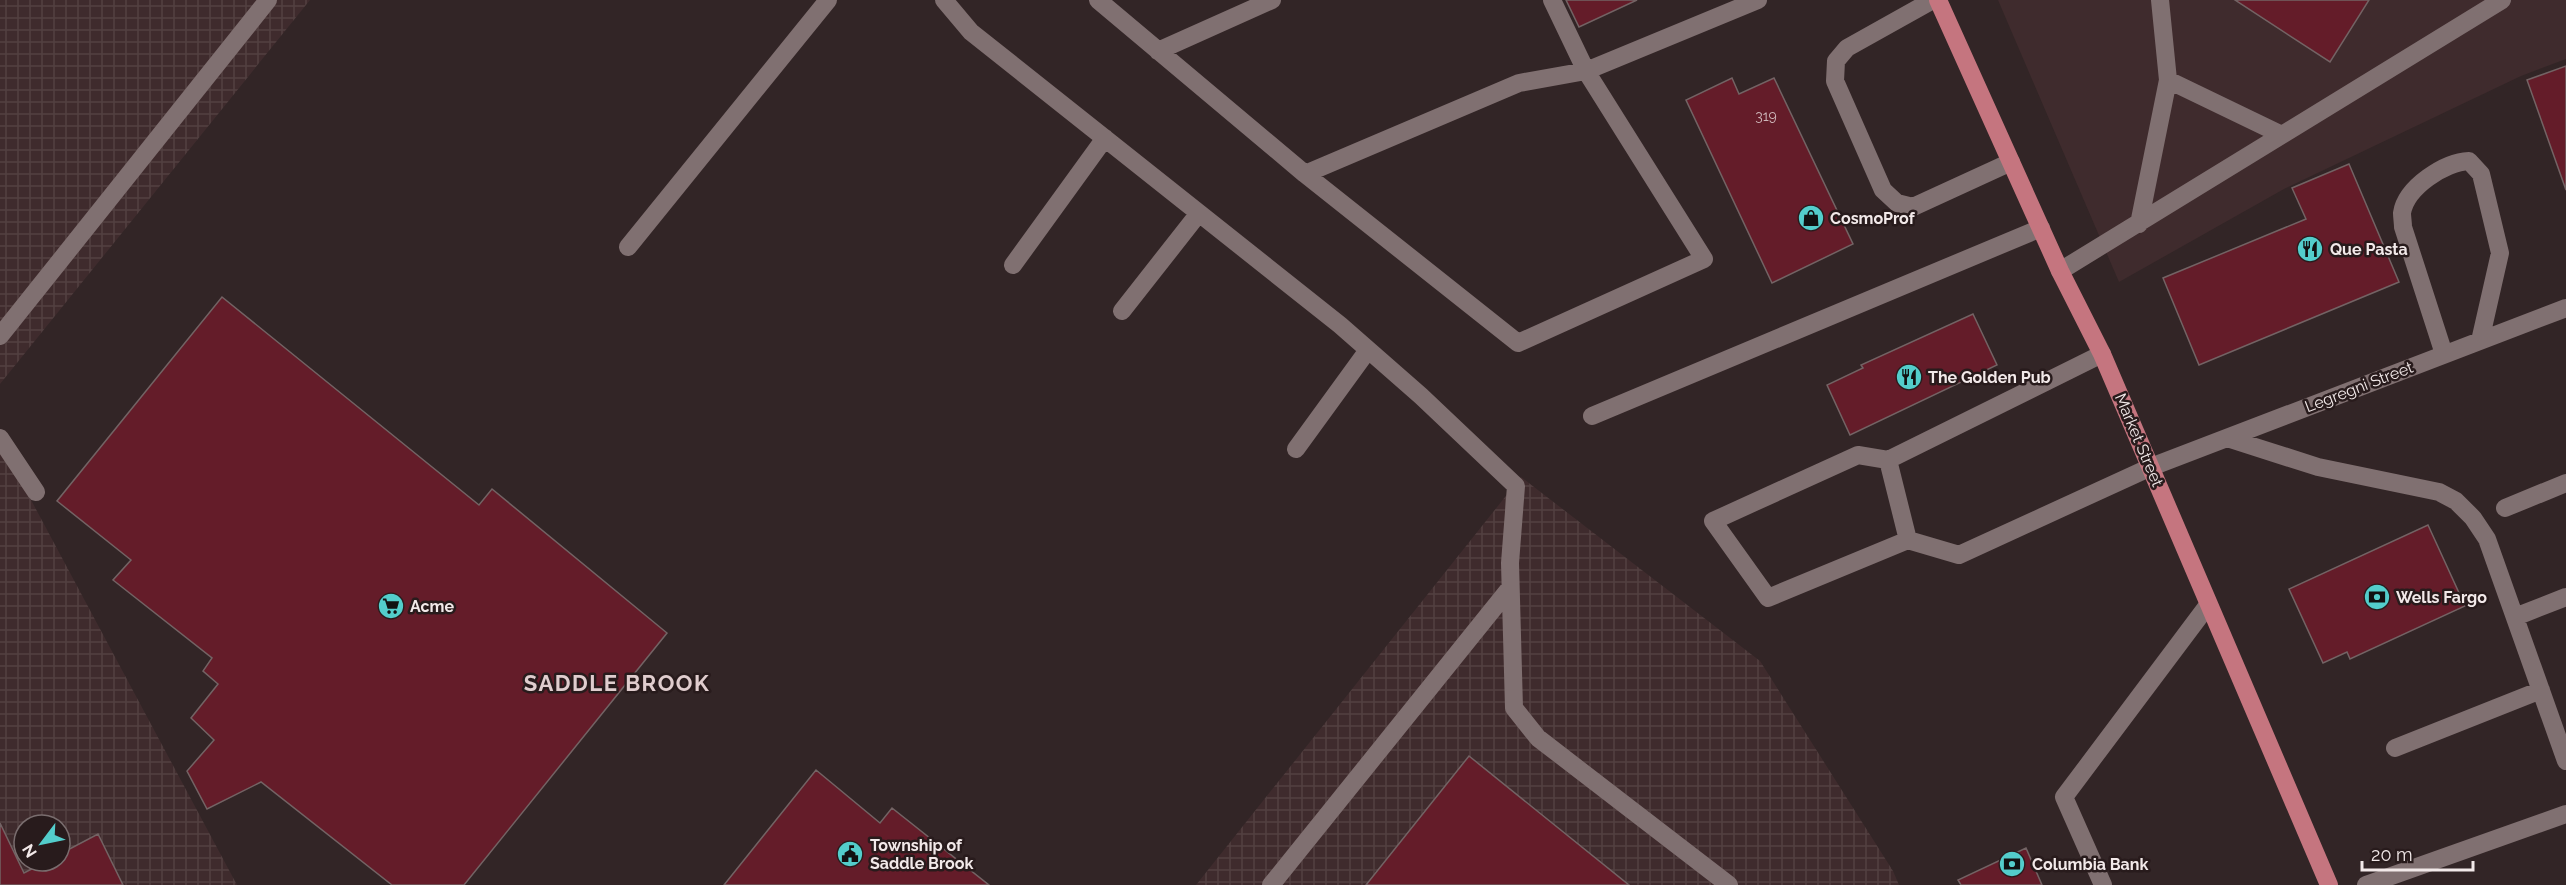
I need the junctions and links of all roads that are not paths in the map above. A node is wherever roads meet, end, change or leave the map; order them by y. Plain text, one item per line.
1 (268, 0) edge
2 (828, 0) edge
3 (944, 0) edge
4 (1098, 0) edge
5 (1272, 0) edge
6 (1552, 0) edge
7 (1758, 0) edge
8 (1933, 0) edge
9 (1938, 0) edge
10 (2160, 0) edge
11 (2502, 0) edge
12 (2484, 6) edge
13 (1158, 51) junction
14 (1586, 71) junction
15 (2168, 80) junction
16 (2280, 134) junction
17 (1104, 138) junction
18 (2011, 162) junction
19 (1305, 174) junction
20 (1199, 213) junction
21 (2139, 224) junction
22 (2041, 228) junction
23 (628, 247) dead end
24 (1013, 266) dead end
25 (2060, 271) junction
26 (2566, 308) edge
27 (1122, 311) dead end
28 (0, 336) edge
29 (2480, 341) junction
30 (1368, 350) junction
31 (2102, 354) junction
32 (2445, 354) junction
33 (1592, 416) dead end
34 (0, 438) edge
35 (2227, 438) junction
36 (1296, 449) dead end
37 (1887, 460) junction
38 (2151, 467) junction
39 (2566, 483) edge
40 (36, 492) dead end
41 (2505, 508) dead end
42 (1908, 540) junction
43 (1510, 588) junction
44 (2566, 597) edge
45 (2208, 605) junction
46 (2514, 612) junction
47 (2541, 690) junction
48 (2395, 748) dead end
49 (2565, 756) edge
50 (2566, 814) edge
51 (1271, 885) edge
52 (1729, 885) edge
53 (2103, 885) edge
54 (2329, 885) edge
55 (2366, 885) edge

1 - 28 street
2 - 23 street
3 - 17 street
4 - 13 street
5 - 13 street
6 - 14 street
7 - 14 street
8 - 18 street
9 - 18 main road, Market Street
10 - 15 street
11 - 12 street
12 - 16 street
13 - 19 street
14 - 19 street
14 - 19 street
15 - 16 street
15 - 21 street
16 - 21 street
17 - 20 street
17 - 24 street
18 - 22 main road, Market Street
20 - 27 street
20 - 30 street
21 - 25 street
22 - 25 main road, Market Street
22 - 33 street
25 - 31 main road, Market Street
26 - 29 street, Legregni Street
29 - 32 street, Legregni Street
29 - 32 street
30 - 36 street
30 - 43 street
31 - 37 street
31 - 38 main road, Market Street
32 - 35 street, Legregni Street
34 - 40 street
35 - 38 street, Legregni Street
35 - 46 street
37 - 42 street
37 - 42 street
38 - 42 street, Legregni Street
38 - 45 main road, Market Street
39 - 41 street
43 - 51 street
43 - 52 street
44 - 46 street
45 - 53 street
45 - 54 main road, Market Street
46 - 47 street
47 - 48 street
47 - 49 street
50 - 55 street

